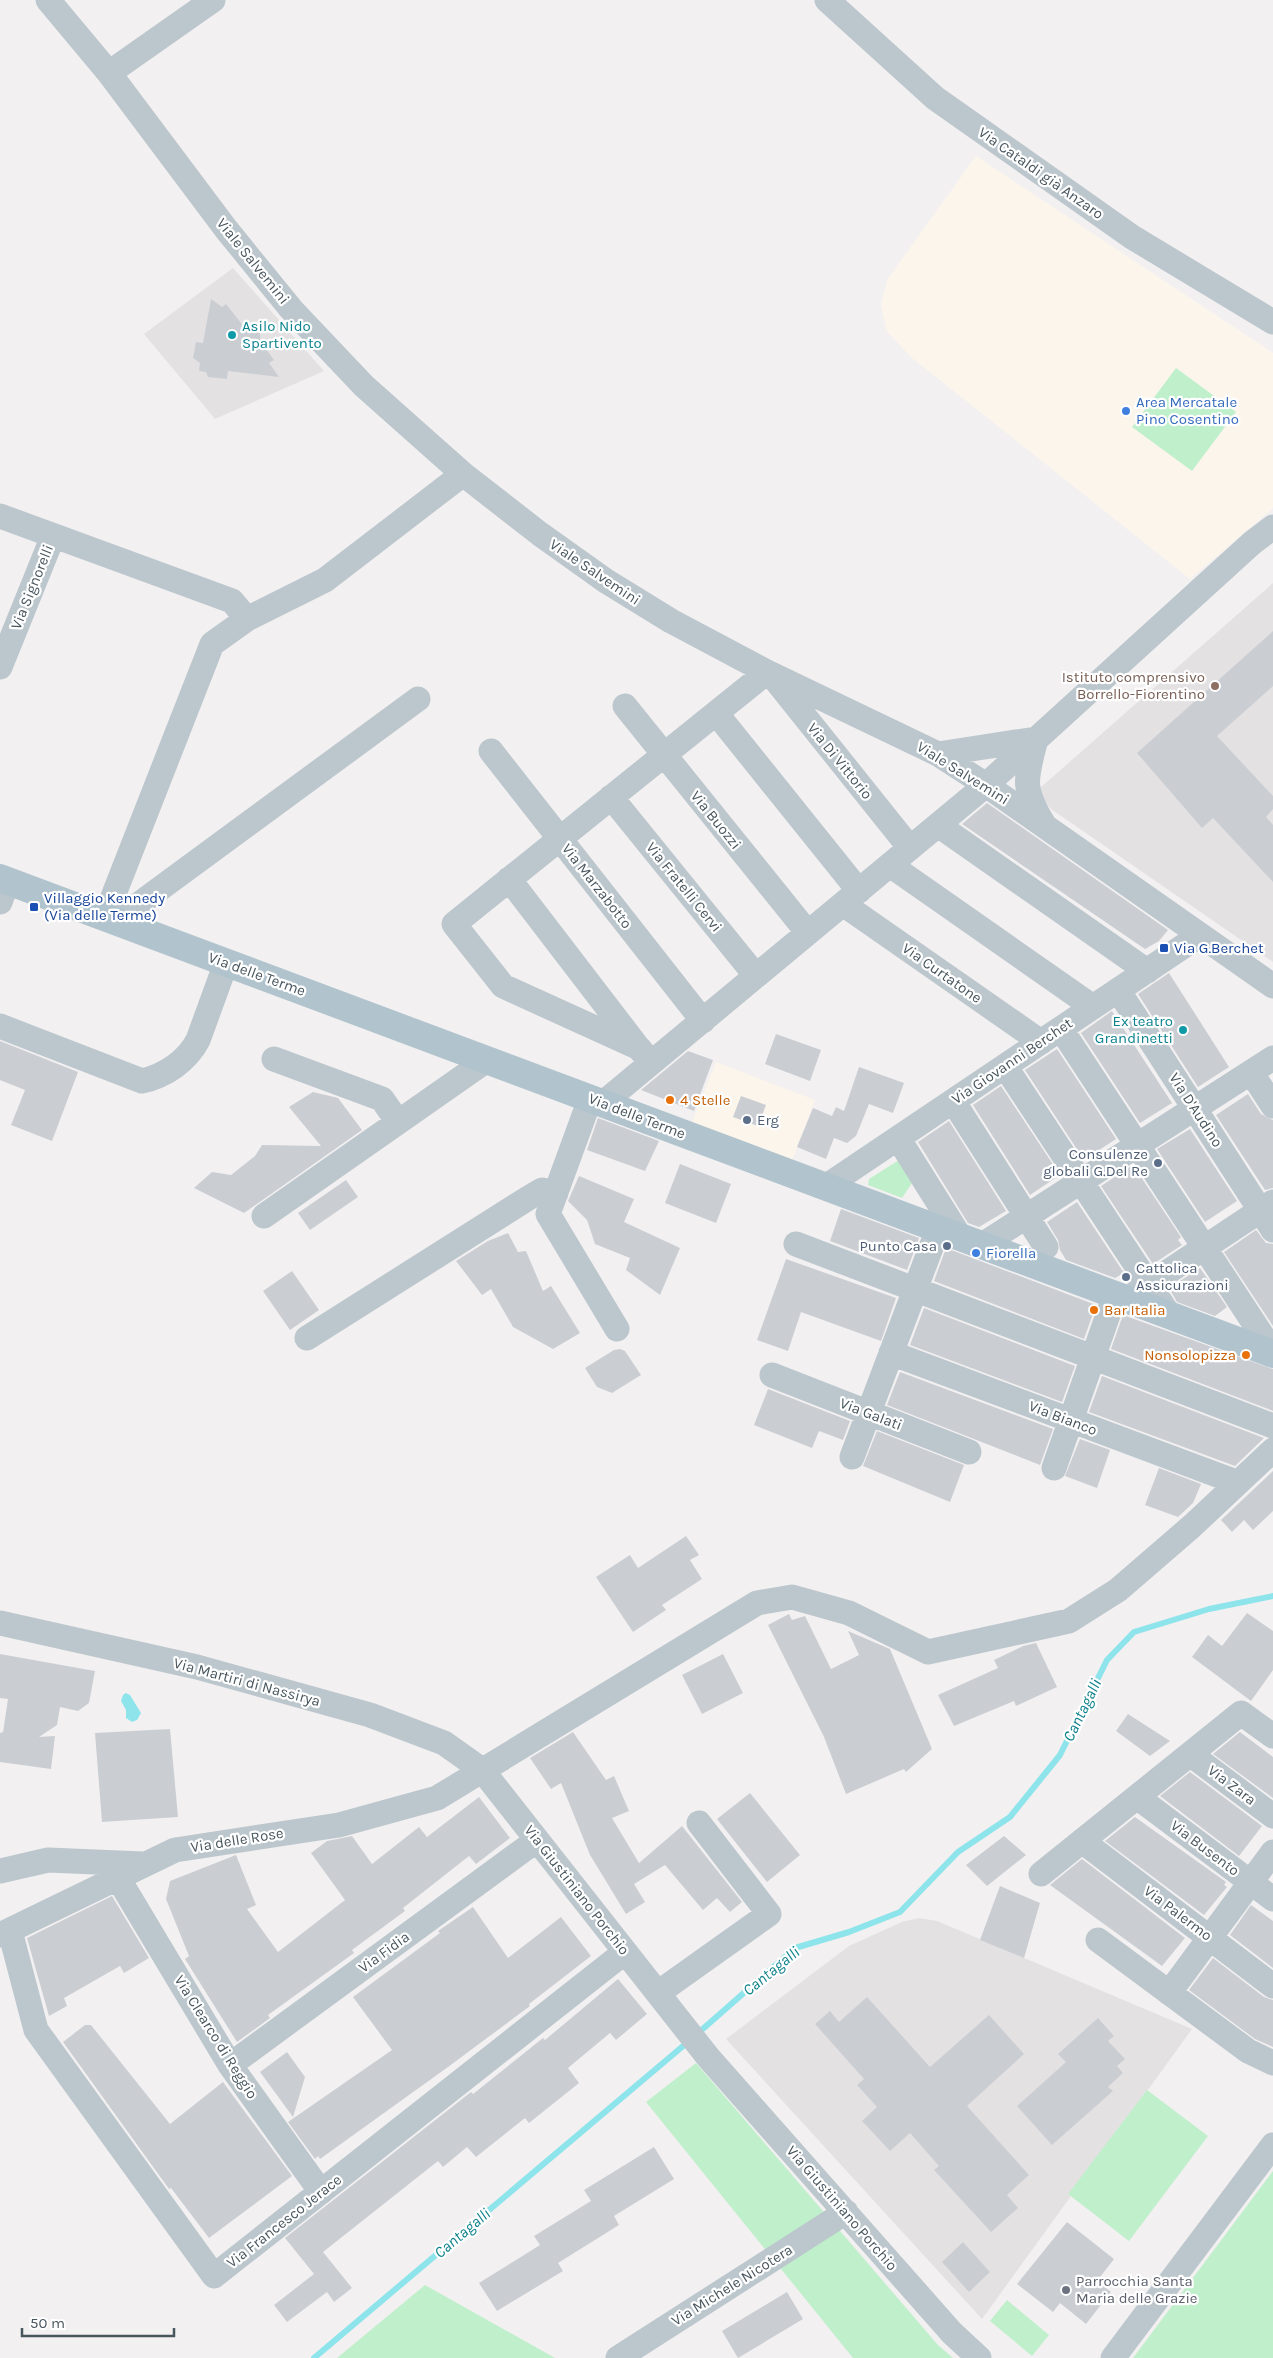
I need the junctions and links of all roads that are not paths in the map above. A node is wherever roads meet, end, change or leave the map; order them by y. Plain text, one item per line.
1 (48, 0) edge
2 (213, 0) edge
3 (827, 0) edge
4 (108, 73) junction
5 (1273, 322) edge
6 (463, 474) junction
7 (0, 516) edge
8 (1273, 527) edge
9 (53, 536) junction
10 (247, 619) junction
11 (0, 667) edge
12 (769, 672) junction
13 (418, 699) dead end
14 (625, 706) dead end
15 (716, 713) junction
16 (1036, 739) junction
17 (491, 751) dead end
18 (938, 754) junction
19 (664, 755) junction
20 (986, 785) junction
21 (612, 797) junction
22 (938, 825) junction
23 (1044, 826) junction
24 (560, 839) junction
25 (910, 848) junction
26 (890, 865) junction
27 (509, 880) junction
28 (3, 887) edge
29 (851, 898) junction
30 (110, 919) junction
31 (808, 933) junction
32 (1200, 935) junction
33 (226, 962) junction
34 (1146, 971) junction
35 (756, 976) junction
36 (1273, 986) edge
37 (1118, 990) junction
38 (1093, 1006) junction
39 (703, 1021) junction
40 (0, 1026) edge
41 (1051, 1035) junction
42 (645, 1056) junction
43 (1273, 1058) edge
44 (274, 1059) dead end
45 (487, 1060) junction
46 (1005, 1066) junction
47 (1250, 1072) junction
48 (597, 1101) junction
49 (953, 1101) junction
50 (1273, 1106) edge
51 (1194, 1108) junction
52 (398, 1122) junction
53 (898, 1138) junction
54 (1138, 1145) junction
55 (1081, 1182) junction
56 (825, 1187) junction
57 (556, 1193) junction
58 (1269, 1214) edge
59 (264, 1216) dead end
60 (1027, 1217) junction
61 (960, 1237) junction
62 (796, 1244) dead end
63 (1046, 1247) dead end
64 (1204, 1248) junction
65 (1149, 1285) junction
66 (915, 1290) junction
67 (1121, 1298) junction
68 (1169, 1315) junction
69 (617, 1329) dead end
70 (307, 1338) dead end
71 (891, 1353) junction
72 (1273, 1353) edge
73 (1093, 1358) junction
74 (772, 1375) dead end
75 (869, 1413) junction
76 (1070, 1421) junction
77 (1273, 1426) edge
78 (1273, 1450) edge
79 (969, 1452) dead end
80 (852, 1457) dead end
81 (1054, 1468) dead end
82 (1236, 1482) junction
83 (0, 1623) edge
84 (1273, 1736) edge
85 (1190, 1754) junction
86 (482, 1770) junction
87 (1137, 1797) junction
88 (1273, 1816) edge
89 (698, 1823) dead end
90 (537, 1840) junction
91 (1082, 1841) junction
92 (1273, 1852) edge
93 (145, 1864) junction
94 (0, 1871) edge
95 (1041, 1874) dead end
96 (118, 1878) junction
97 (1251, 1883) junction
98 (1273, 1900) edge
99 (5, 1933) edge
100 (1210, 1938) junction
101 (1098, 1940) dead end
102 (626, 1952) junction
103 (1273, 1986) edge
104 (1169, 1993) junction
105 (665, 2002) junction
106 (1273, 2063) edge
107 (230, 2065) junction
108 (1273, 2145) edge
109 (321, 2192) junction
110 (846, 2212) junction
111 (618, 2358) edge
112 (979, 2358) edge
113 (1113, 2358) edge

1 - 4 street, Viale Salvemini
2 - 4 street
3 - 5 street, Via Cataldi già Anzaro
4 - 6 street, Viale Salvemini
6 - 10 street
6 - 12 street, Viale Salvemini
7 - 9 street
8 - 16 street
9 - 10 street
9 - 11 street, Via Signorelli
10 - 30 street
12 - 15 street
12 - 18 street, Viale Salvemini
12 - 25 street, Via Di Vittorio
13 - 30 street
14 - 19 street, Via Buozzi
15 - 19 street
15 - 29 street, Via Curtatone
16 - 18 street
16 - 20 street
16 - 23 street
17 - 24 street, Via Marzabotto
18 - 20 street, Viale Salvemini
19 - 21 street
19 - 31 street, Via Buozzi
20 - 22 street
20 - 23 street, Viale Salvemini
21 - 24 street
21 - 35 street, Via Fratelli Cervi
22 - 25 street
22 - 34 street
23 - 32 street, Viale Salvemini
24 - 27 street
24 - 39 street, Via Marzabotto
25 - 26 street
26 - 29 street
26 - 38 street
27 - 42 street
27 - 42 street
28 - 30 main road, Via delle Terme
29 - 31 street
29 - 41 street, Via Curtatone
30 - 33 main road, Via delle Terme
31 - 35 street
32 - 34 street, Via Giovanni Berchet
32 - 36 street, Viale Salvemini
33 - 40 street
33 - 45 main road, Via delle Terme
34 - 37 street, Via Giovanni Berchet
35 - 39 street
37 - 38 street, Via Giovanni Berchet
37 - 51 street, Via D'Audino
38 - 41 street, Via Giovanni Berchet
39 - 42 street
41 - 46 street, Via Giovanni Berchet
41 - 54 street
42 - 48 street
43 - 47 street
44 - 52 street
45 - 48 main road, Via delle Terme
45 - 52 street
46 - 49 street, Via Giovanni Berchet
46 - 55 street
47 - 50 street
47 - 51 street
48 - 56 main road, Via delle Terme
48 - 57 street
49 - 53 street, Via Giovanni Berchet
49 - 60 street
51 - 54 street
51 - 58 street, Via D'Audino
52 - 59 street
53 - 56 street, Via Giovanni Berchet
53 - 61 street
54 - 55 street
54 - 64 street
55 - 60 street
55 - 65 street
56 - 61 main road, Via delle Terme
57 - 69 street
57 - 70 street
58 - 64 street
60 - 61 street
60 - 63 street
61 - 66 street
61 - 67 main road, Via delle Terme
62 - 66 street
64 - 65 street
64 - 72 street
65 - 67 street
65 - 68 street
66 - 71 street
66 - 73 street
67 - 68 main road, Via delle Terme
67 - 73 street
68 - 72 main road, Via delle Terme
71 - 75 street
71 - 76 street, Via Bianco
73 - 76 street
73 - 77 street
74 - 75 street, Via Galati
75 - 79 street, Via Galati
75 - 80 street
76 - 81 street
76 - 82 street, Via Bianco
78 - 82 street, Via delle Rose
82 - 86 street, Via delle Rose
83 - 86 street, Via Martiri di Nassirya
84 - 85 street
85 - 87 street
85 - 88 street, Via Zara
86 - 90 street, Via Giustiniano Porchio
86 - 93 street, Via delle Rose
87 - 91 street
87 - 97 street, Via Busento
89 - 105 street
90 - 102 street, Via Giustiniano Porchio
90 - 107 street, Via Fidia
91 - 95 street
91 - 100 street, Via Palermo
92 - 97 street
93 - 94 street
93 - 96 street, Via delle Rose
96 - 99 street, Via delle Rose
96 - 107 street, Via Clearco di Reggio
97 - 98 street, Via Busento
97 - 100 street
99 - 109 street, Via Francesco Jerace
100 - 103 street, Via Palermo
100 - 104 street
101 - 104 street
102 - 105 street, Via Giustiniano Porchio
102 - 109 street, Via Francesco Jerace
104 - 106 street
105 - 110 street, Via Giustiniano Porchio
107 - 109 street, Via Clearco di Reggio
108 - 113 street
110 - 111 street, Via Michele Nicotera
110 - 112 street, Via Giustiniano Porchio

